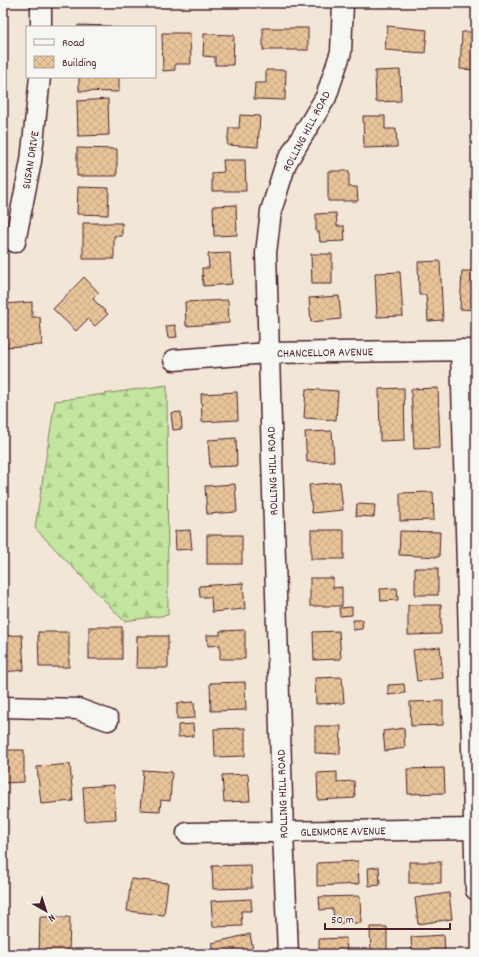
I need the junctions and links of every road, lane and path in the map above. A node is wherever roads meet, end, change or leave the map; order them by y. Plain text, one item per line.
1 (41, 3) edge
2 (343, 3) edge
3 (40, 26) edge
4 (40, 78) edge
5 (15, 242) dead end
6 (468, 350) edge
7 (268, 353) junction
8 (174, 360) dead end
9 (3, 706) edge
10 (108, 720) dead end
11 (476, 829) edge
12 (283, 832) junction
13 (186, 833) dead end
14 (476, 890) edge
15 (288, 954) edge

1 - 3 street
2 - 7 street, ROLLING HILL ROAD
4 - 5 street, SUSAN DRIVE
6 - 7 street, CHANCELLOR AVENUE
6 - 11 street
7 - 8 street, CHANCELLOR AVENUE
7 - 12 street, ROLLING HILL ROAD
9 - 10 street
11 - 12 street, GLENMORE AVENUE
11 - 14 street
12 - 13 street, GLENMORE AVENUE
12 - 15 street, ROLLING HILL ROAD

